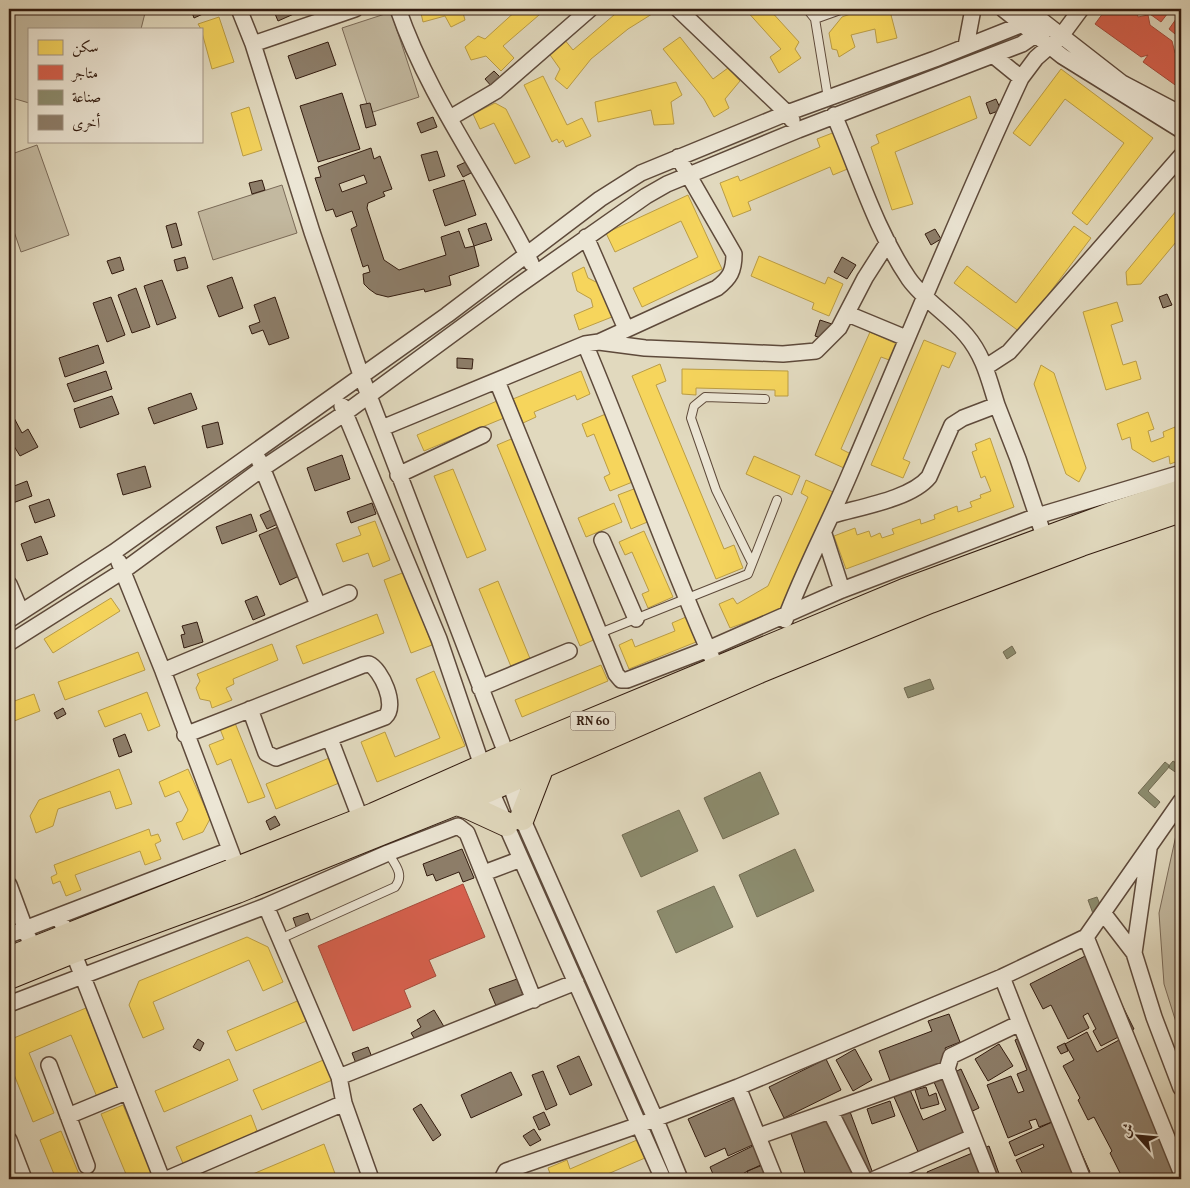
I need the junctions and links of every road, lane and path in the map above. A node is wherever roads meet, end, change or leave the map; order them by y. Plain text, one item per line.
1 (238, 9) edge
2 (355, 9) edge
3 (398, 9) edge
4 (590, 9) edge
5 (678, 9) edge
6 (807, 9) edge
7 (844, 9) edge
8 (973, 9) edge
9 (1003, 9) edge
10 (1081, 9) edge
11 (1029, 16) edge
12 (815, 19) junction
13 (1043, 30) junction
14 (1061, 36) junction
15 (253, 44) junction
16 (966, 46) junction
17 (1049, 46) junction
18 (994, 56) junction
19 (1021, 78) junction
20 (828, 98) junction
21 (787, 112) junction
22 (1181, 114) edge
23 (834, 115) junction
24 (450, 118) junction
25 (798, 130) junction
26 (1181, 130) edge
27 (1181, 156) edge
28 (678, 157) junction
29 (691, 176) junction
30 (586, 237) junction
31 (888, 242) junction
32 (527, 254) junction
33 (536, 273) junction
34 (924, 297) junction
35 (848, 314) junction
36 (626, 329) junction
37 (906, 338) junction
38 (592, 343) junction
39 (986, 367) junction
40 (361, 375) junction
41 (496, 381) junction
42 (336, 393) junction
43 (369, 395) junction
44 (765, 400) dead end
45 (997, 405) junction
46 (345, 413) junction
47 (382, 428) junction
48 (484, 435) dead end
49 (255, 452) junction
50 (263, 468) junction
51 (1181, 473) edge
52 (398, 475) junction
53 (1181, 492) edge
54 (777, 500) dead end
55 (1181, 510) edge
56 (833, 515) junction
57 (1037, 516) junction
58 (824, 534) junction
59 (1045, 539) junction
60 (602, 540) dead end
61 (114, 552) junction
62 (752, 564) junction
63 (123, 571) junction
64 (9, 584) edge
65 (842, 590) junction
66 (349, 593) dead end
67 (686, 599) junction
68 (318, 605) junction
69 (15, 616) edge
70 (787, 616) junction
71 (636, 619) junction
72 (600, 633) junction
73 (9, 643) edge
74 (777, 644) junction
75 (569, 651) dead end
76 (713, 659) junction
77 (163, 672) junction
78 (480, 688) junction
79 (250, 709) junction
80 (185, 735) junction
81 (330, 739) junction
82 (507, 756) junction
83 (542, 766) junction
84 (493, 779) junction
85 (1181, 801) edge
86 (454, 802) junction
87 (514, 821) junction
88 (376, 830) junction
89 (1149, 848) junction
90 (233, 859) junction
91 (521, 859) junction
92 (484, 873) junction
93 (9, 885) edge
94 (266, 906) junction
95 (1104, 914) junction
96 (66, 934) junction
97 (9, 935) edge
98 (1086, 936) junction
99 (280, 939) junction
100 (29, 940) junction
101 (1134, 952) junction
102 (9, 959) edge
103 (82, 976) junction
104 (9, 977) edge
105 (1002, 977) junction
106 (576, 982) junction
107 (534, 1000) junction
108 (9, 1004) edge
109 (1020, 1023) junction
110 (49, 1064) dead end
111 (947, 1069) junction
112 (339, 1077) junction
113 (738, 1087) junction
114 (1181, 1088) edge
115 (126, 1092) junction
116 (344, 1103) junction
117 (830, 1110) junction
118 (68, 1116) junction
119 (655, 1118) junction
120 (638, 1125) junction
121 (758, 1136) junction
122 (974, 1137) junction
123 (9, 1140) edge
124 (87, 1166) dead end
125 (1181, 1172) edge
126 (671, 1178) edge
127 (24, 1179) edge
128 (162, 1179) edge
129 (167, 1179) edge
130 (371, 1179) edge
131 (502, 1179) edge
132 (776, 1179) edge
133 (864, 1179) edge
134 (875, 1179) edge
135 (990, 1179) edge
136 (1083, 1179) edge

1 - 15 street
2 - 15 street
3 - 24 street
4 - 24 street
5 - 21 street
6 - 12 lane
7 - 12 lane
8 - 16 street
9 - 11 street
10 - 14 street
11 - 13 street
11 - 16 street
12 - 20 lane
13 - 14 street
13 - 17 street
13 - 18 street
14 - 17 street
14 - 22 street
15 - 40 street
16 - 20 street
17 - 19 street
17 - 26 street
18 - 19 street
18 - 23 street
19 - 34 street
20 - 21 street
21 - 25 street
21 - 28 street
23 - 25 street
23 - 31 street
24 - 32 street
25 - 29 street
27 - 39 street
28 - 29 street
28 - 32 street
29 - 30 street
29 - 36 street
30 - 33 street
30 - 36 street
31 - 34 street
31 - 35 street
32 - 33 street
32 - 40 street
33 - 43 street
34 - 37 street
34 - 39 street
35 - 37 street
35 - 38 street
36 - 38 street
37 - 56 street
38 - 41 street
38 - 67 street
39 - 45 street
40 - 42 street
40 - 43 street
41 - 47 street
41 - 72 street
42 - 46 street
42 - 49 street
43 - 46 street
43 - 47 street
44 - 62 lane
45 - 56 street
45 - 57 street
46 - 50 street
46 - 84 street
47 - 52 street
48 - 52 street
49 - 50 street
49 - 61 street
50 - 63 street
50 - 68 street
51 - 57 street
52 - 78 street
53 - 59 main road, RN 60
54 - 62 lane
55 - 83 main road, RN 60
56 - 58 street
57 - 59 street
57 - 65 street
58 - 65 street
58 - 70 street
59 - 74 main road, RN 60
60 - 71 street
61 - 63 street
61 - 69 street
62 - 67 lane
63 - 73 street
63 - 77 street
64 - 69 street
65 - 70 street
66 - 68 street
67 - 71 lane
67 - 76 street
68 - 77 street
70 - 74 street
70 - 76 street
71 - 72 lane
72 - 76 street
74 - 76 main road, RN 60
75 - 78 street
76 - 82 main road, RN 60
77 - 80 street
78 - 82 street
79 - 80 street
79 - 81 street
79 - 81 street
80 - 90 street
81 - 88 street
82 - 84 main road, RN 60
83 - 84 main road, RN 60
83 - 87 main road
84 - 86 main road, RN 60
84 - 87 street
84 - 87 street
84 - 88 main road, RN 60
85 - 89 street
86 - 87 main road
86 - 88 main road, RN 60
87 - 91 street
87 - 119 street
88 - 90 main road, RN 60
88 - 92 street
88 - 94 street
88 - 96 main road, RN 60
88 - 99 lane
89 - 95 street
89 - 101 street
90 - 96 main road, RN 60
91 - 92 street
91 - 106 street
92 - 107 street
93 - 100 street
94 - 99 street
94 - 103 street
95 - 98 street
95 - 101 street
96 - 100 main road, RN 60
96 - 103 street
96 - 104 main road, RN 60
97 - 100 street
98 - 105 street
98 - 125 street
99 - 112 street
100 - 102 main road, RN 60
101 - 114 street
103 - 108 street
103 - 115 street
105 - 109 street
105 - 113 street
106 - 107 street
106 - 120 street
107 - 112 street
109 - 111 street
109 - 136 street
110 - 118 street
111 - 117 street
111 - 122 street
112 - 116 street
113 - 119 street
113 - 121 street
115 - 118 street
115 - 128 street
116 - 129 street
116 - 130 street
117 - 121 street
117 - 133 street
118 - 124 street
119 - 120 street
119 - 126 street
120 - 126 street
120 - 131 street
121 - 132 street
122 - 134 street
122 - 135 street
123 - 127 street

